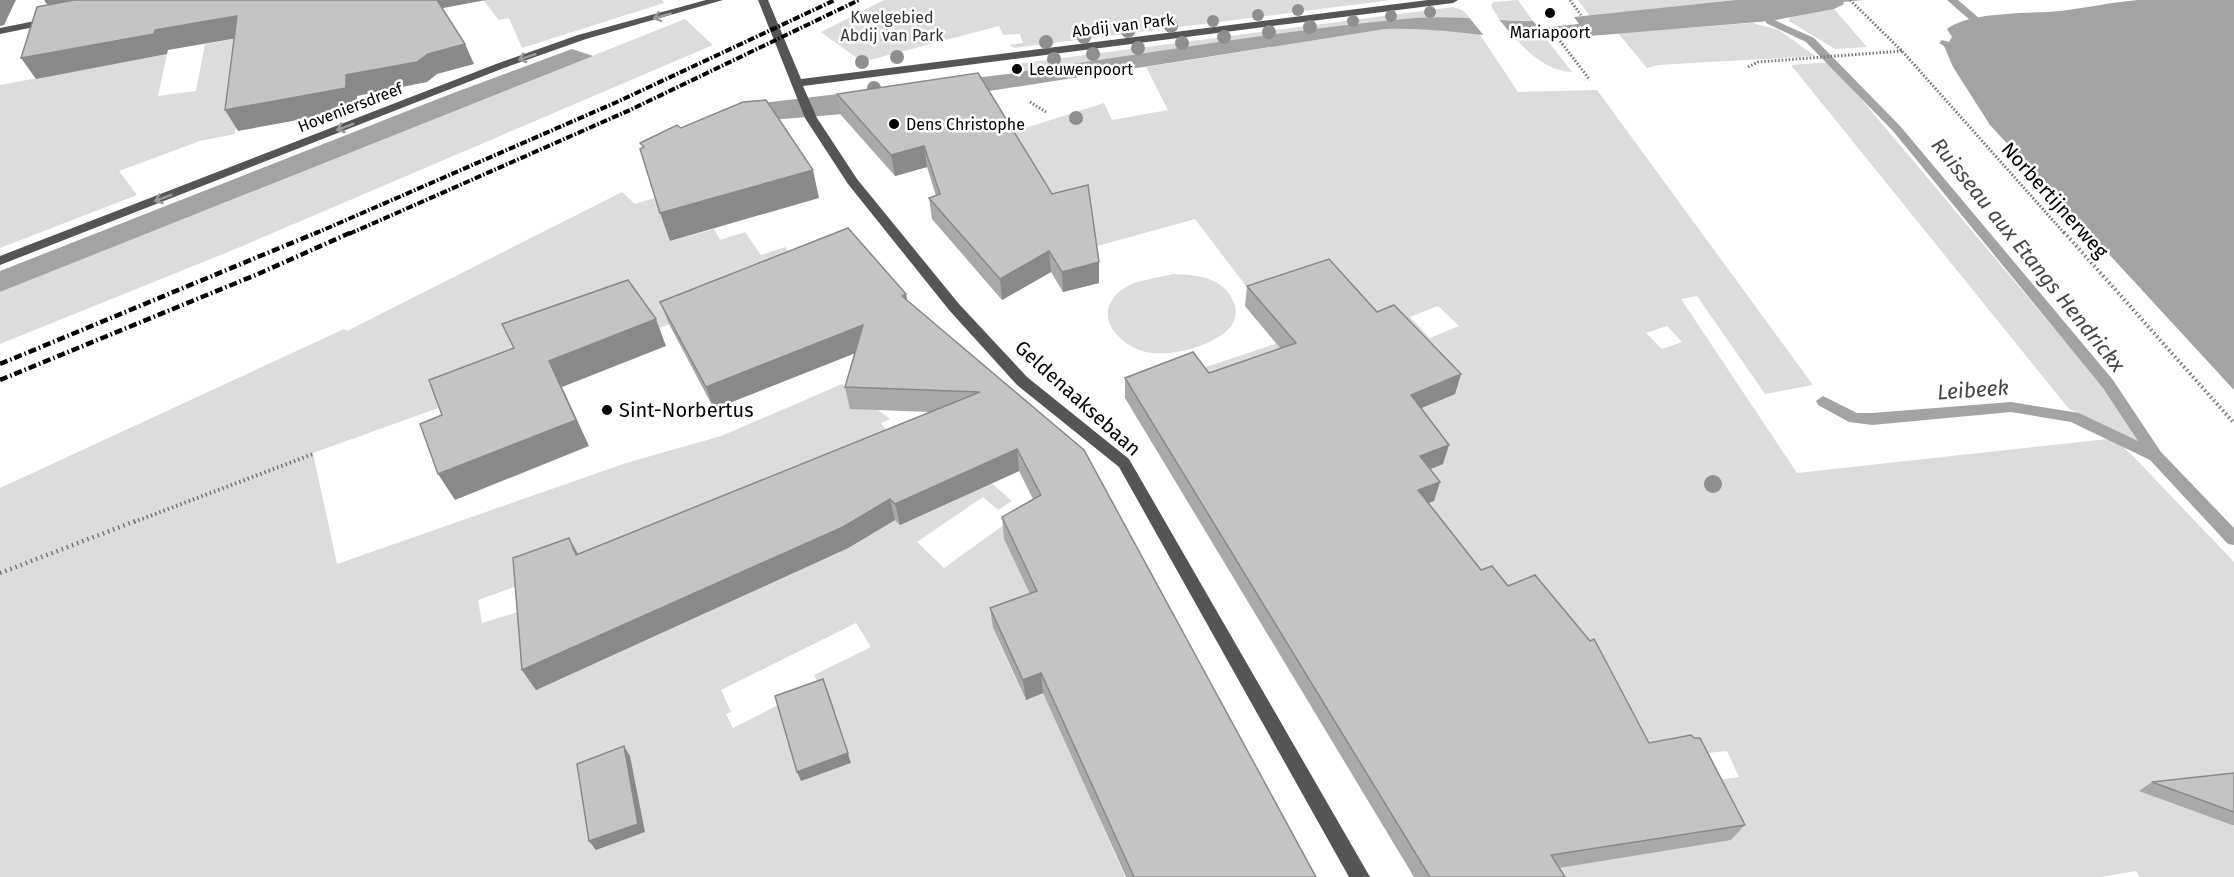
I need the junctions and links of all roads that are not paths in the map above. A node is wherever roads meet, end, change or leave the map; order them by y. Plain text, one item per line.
1 (718, 0) edge
2 (763, 0) edge
3 (1454, 0) edge
4 (65, 18) edge
5 (0, 31) edge
6 (797, 83) junction
7 (0, 261) edge
8 (1360, 877) edge

1 -> 7 street, Hoveniersdreef
2 - 6 street, Geldenaaksebaan
3 - 6 street, Abdij van Park
4 - 5 street
6 - 8 street, Geldenaaksebaan

